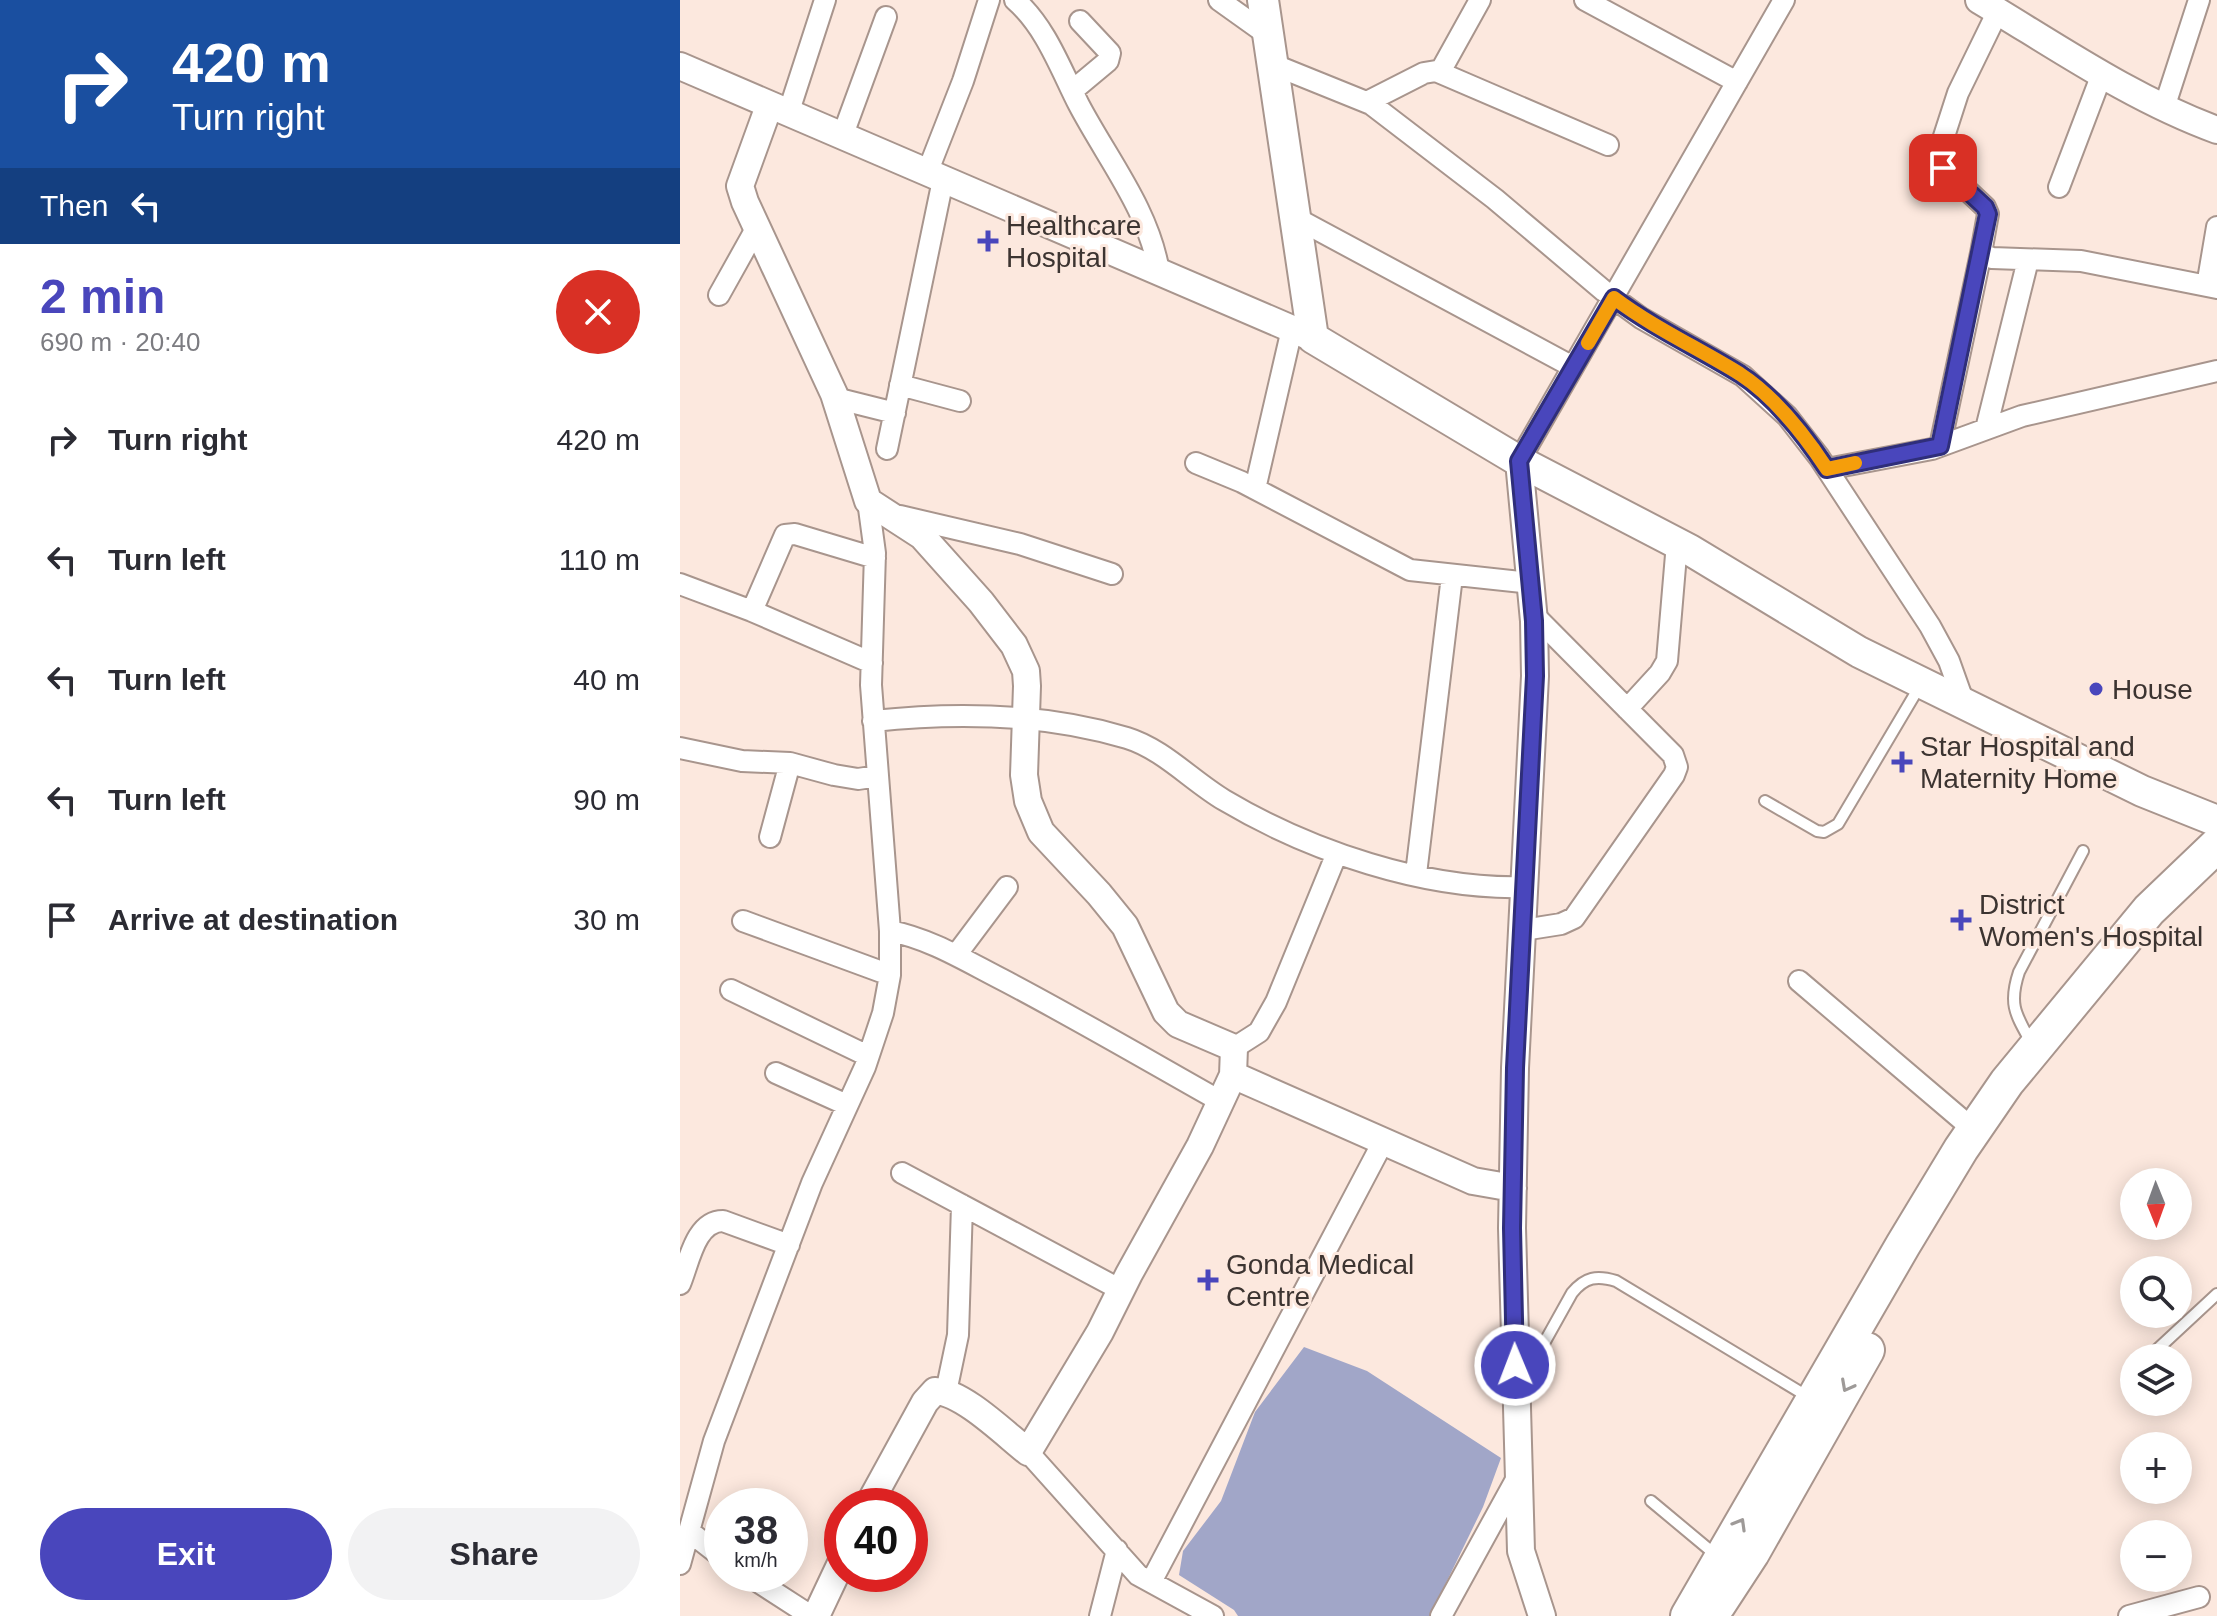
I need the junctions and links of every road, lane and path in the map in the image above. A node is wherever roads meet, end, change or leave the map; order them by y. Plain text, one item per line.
1 (825, 0) edge
2 (989, 0) edge
3 (1015, 0) edge
4 (1219, 0) edge
5 (1263, 0) edge
6 (1480, 0) edge
7 (1585, 0) edge
8 (1784, 0) edge
9 (2199, 0) edge
10 (1988, 6) edge
11 (886, 17) dead end
12 (1080, 21) dead end
13 (1270, 49) junction
14 (680, 66) edge
15 (1440, 72) junction
16 (2102, 74) junction
17 (1737, 82) junction
18 (1072, 91) junction
19 (1367, 102) junction
20 (2164, 108) junction
21 (778, 110) junction
22 (2217, 130) edge
23 (842, 137) junction
24 (1608, 145) dead end
25 (935, 177) junction
26 (2059, 187) dead end
27 (1294, 217) junction
28 (757, 227) junction
29 (2217, 227) edge
30 (1981, 253) junction
31 (2028, 260) junction
32 (1159, 272) junction
33 (2212, 287) edge
34 (719, 295) dead end
35 (1614, 298) junction
36 (1303, 333) junction
37 (1573, 367) junction
38 (2217, 371) edge
39 (900, 385) junction
40 (835, 398) junction
41 (960, 401) dead end
42 (895, 413) junction
43 (1986, 429) junction
44 (1940, 446) junction
45 (887, 449) dead end
46 (1519, 461) junction
47 (1196, 463) dead end
48 (1827, 469) junction
49 (1255, 489) junction
50 (871, 500) junction
51 (1677, 543) junction
52 (875, 558) junction
53 (1112, 574) dead end
54 (1452, 576) junction
55 (1531, 583) junction
56 (680, 584) edge
57 (752, 611) junction
58 (1534, 615) junction
59 (872, 663) junction
60 (1923, 682) junction
61 (1964, 703) junction
62 (1627, 709) junction
63 (1026, 720) junction
64 (873, 721) junction
65 (680, 748) edge
66 (790, 763) junction
67 (878, 776) junction
68 (2161, 798) junction
69 (2217, 799) edge
70 (1765, 801) dead end
71 (2217, 821) edge
72 (770, 837) dead end
73 (2217, 845) edge
74 (2083, 851) dead end
75 (1337, 853) junction
76 (2217, 870) edge
77 (1416, 874) junction
78 (1007, 887) dead end
79 (1525, 887) junction
80 (743, 921) dead end
81 (1523, 930) junction
82 (890, 931) junction
83 (956, 955) junction
84 (890, 975) junction
85 (1799, 981) dead end
86 (731, 990) dead end
87 (2034, 1047) junction
88 (1234, 1048) junction
89 (868, 1056) junction
90 (776, 1073) dead end
91 (1233, 1075) junction
92 (1220, 1101) junction
93 (847, 1105) junction
94 (1974, 1130) junction
95 (1383, 1142) junction
96 (902, 1173) dead end
97 (1513, 1188) junction
98 (962, 1205) junction
99 (789, 1245) junction
100 (683, 1271) edge
101 (1121, 1290) junction
102 (2217, 1294) edge
103 (2163, 1344) edge
104 (946, 1392) junction
105 (1516, 1392) junction
106 (1812, 1399) junction
107 (1028, 1452) junction
108 (1519, 1476) junction
109 (878, 1488) edge
110 (1651, 1501) dead end
111 (690, 1532) junction
112 (704, 1543) edge
113 (1117, 1550) junction
114 (1720, 1559) junction
115 (680, 1564) edge
116 (1151, 1582) junction
117 (775, 1592) edge
118 (826, 1592) edge
119 (2199, 1597) dead end
120 (814, 1616) edge
121 (1100, 1616) edge
122 (1213, 1616) edge
123 (1441, 1616) edge
124 (1542, 1616) edge
125 (1688, 1616) edge
126 (1711, 1616) edge
127 (2129, 1616) edge

1 - 21 street
2 - 25 street
3 - 18 street
4 - 13 street
5 - 13 main road
6 - 15 street
7 - 17 street
8 - 17 street
9 - 20 street
10 - 16 street
10 - 30 street
11 - 23 street
12 - 18 street
13 - 19 street
13 - 27 main road
14 - 21 street
15 - 19 street
15 - 24 street
16 - 20 street
16 - 26 street
17 - 35 street
18 - 32 street
19 - 35 street
20 - 22 street
21 - 23 street
21 - 28 street
23 - 25 street
25 - 32 street
25 - 39 street
27 - 36 main road
27 - 37 street
28 - 34 street
28 - 40 street
29 - 33 street
30 - 31 street
30 - 44 street
31 - 33 street
31 - 43 street
32 - 36 street
35 - 37 street
35 - 48 street
36 - 46 main road
36 - 49 street
37 - 46 street
38 - 43 street
39 - 41 street
39 - 42 street
40 - 42 street
40 - 50 street
42 - 45 street
43 - 44 street
44 - 48 street
46 - 51 main road
46 - 55 street
47 - 49 street
48 - 61 street
49 - 54 street
50 - 52 street
50 - 53 street
50 - 63 street
51 - 60 main road
51 - 62 street
52 - 57 street
52 - 59 street
54 - 55 street
54 - 77 street
55 - 58 street
56 - 57 street
57 - 59 street
58 - 62 street
58 - 79 street
59 - 64 street
60 - 61 main road
60 - 70 lane
61 - 68 main road
62 - 81 street
63 - 64 street
63 - 75 street
63 - 88 street
64 - 67 street
65 - 66 street
66 - 67 street
66 - 72 street
67 - 82 street
68 - 69 main road
68 - 71 main road
73 - 87 highway
74 - 87 lane
75 - 77 street
75 - 88 street
76 -> 126 highway
77 - 79 street
78 - 83 street
79 - 81 street
80 - 84 street
81 - 97 street
82 - 83 street
82 - 84 street
83 - 92 street
84 - 89 street
85 - 94 street
86 - 89 street
87 - 94 highway
88 - 91 street
89 - 93 street
90 - 93 street
91 - 92 street
91 - 95 street
92 - 101 street
93 - 99 street
94 - 106 highway
95 - 97 street
95 - 116 street
96 - 98 street
97 - 105 street
98 - 101 street
98 - 104 street
99 - 100 street
99 - 111 street
101 - 107 street
102 - 103 lane
104 - 107 street
104 - 109 street
105 - 106 lane
105 - 108 street
114 -> 106 highway
107 - 113 street
108 - 123 street
108 - 124 street
110 - 114 lane
111 - 112 street
111 - 115 street
113 - 116 street
113 - 121 street
114 - 125 highway
116 - 122 street
117 - 120 street
118 - 120 street
119 - 127 street

